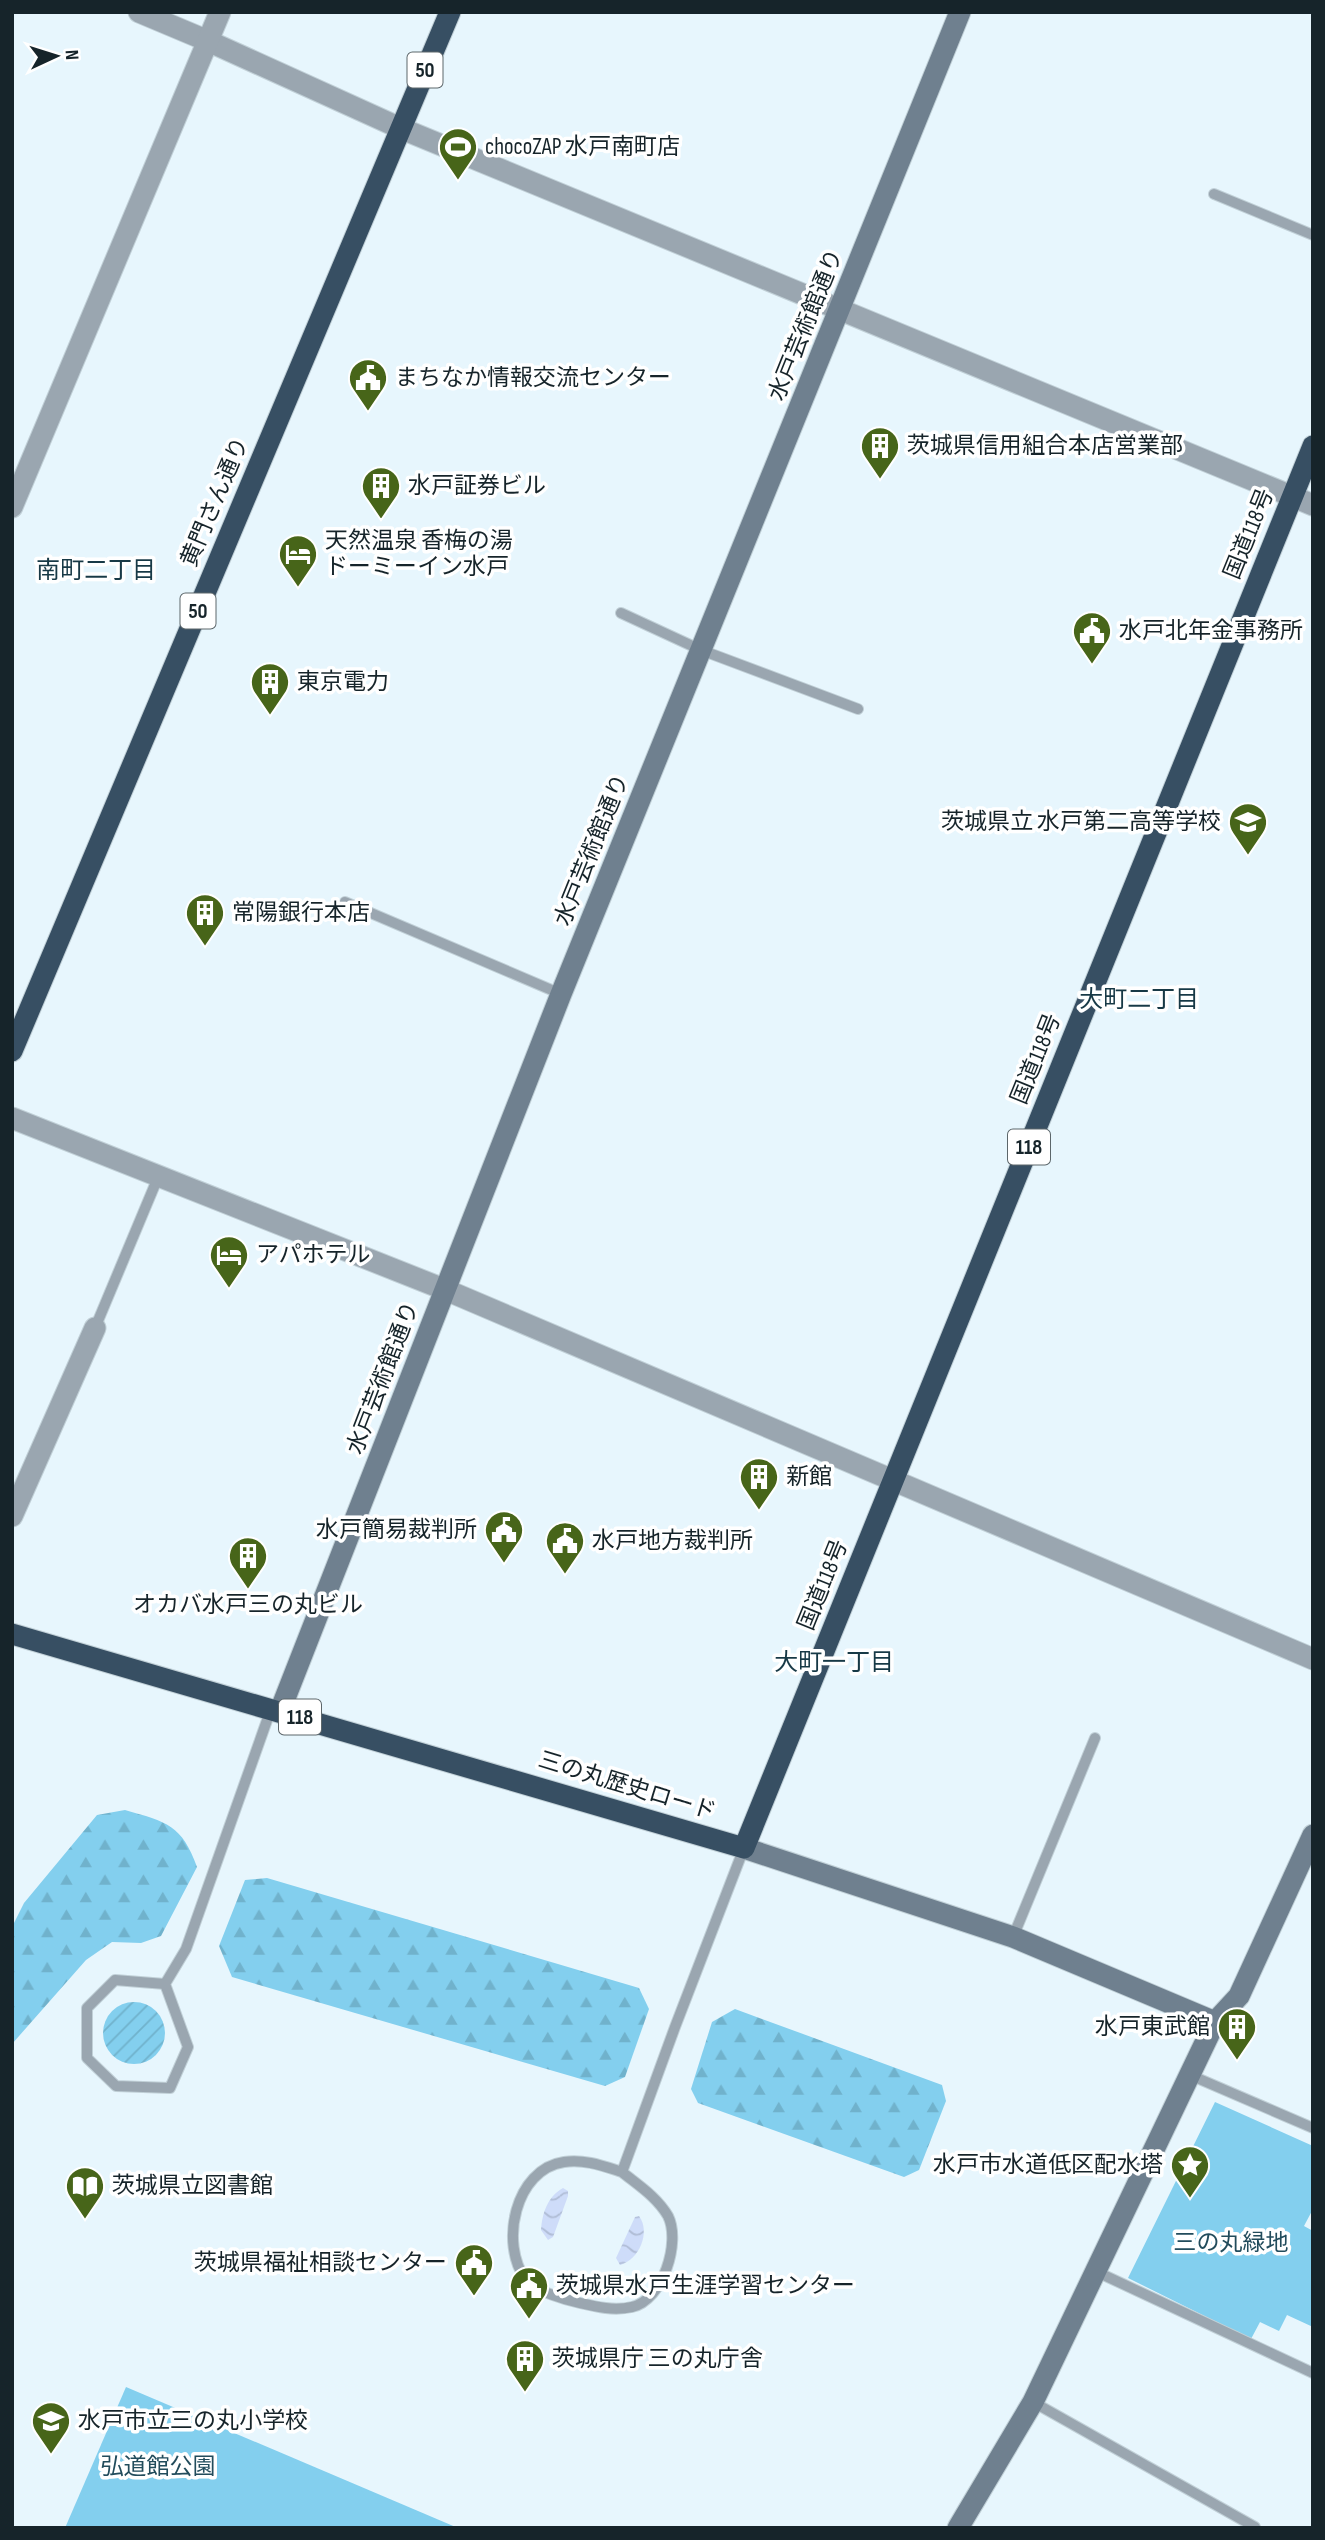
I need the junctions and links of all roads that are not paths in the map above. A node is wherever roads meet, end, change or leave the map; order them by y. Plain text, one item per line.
1 (139, 12) edge
2 (220, 12) edge
3 (450, 12) edge
4 (960, 12) edge
5 (208, 41) junction
6 (400, 128) junction
7 (1214, 194) dead end
8 (1313, 235) edge
9 (840, 310) junction
10 (1313, 446) edge
11 (1292, 497) junction
12 (1313, 505) edge
13 (12, 507) edge
14 (621, 614) dead end
15 (701, 650) junction
16 (858, 709) dead end
17 (345, 902) dead end
18 (561, 994) junction
19 (12, 1051) edge
20 (12, 1118) edge
21 (159, 1175) junction
22 (446, 1290) junction
23 (95, 1328) joint
24 (894, 1481) junction
25 (12, 1516) edge
26 (12, 1634) edge
27 (1313, 1659) edge
28 (276, 1710) junction
29 (1095, 1738) dead end
30 (1313, 1835) edge
31 (744, 1848) junction
32 (1013, 1937) junction
33 (165, 1984) junction
34 (1215, 2022) junction
35 (1190, 2075) junction
36 (1313, 2128) edge
37 (622, 2172) junction
38 (1096, 2271) junction
39 (1313, 2373) edge
40 (1033, 2402) junction
41 (1255, 2527) edge
42 (958, 2528) edge

1 - 5 street
2 - 5 street
3 - 6 highway, 黄門さん通り / 50
4 - 9 street, 水戸芸術館通り
5 - 6 street
5 - 13 street
6 - 9 street
6 - 19 highway, 黄門さん通り / 50
7 - 8 lane
9 - 11 street
9 - 15 street, 水戸芸術館通り
10 - 11 highway, 国道118号 / 118
11 - 12 street
11 - 24 highway, 国道118号 / 118
14 - 15 lane
15 - 16 lane
15 - 18 street, 水戸芸術館通り
17 - 18 lane
18 - 22 street, 水戸芸術館通り
20 - 21 street
21 - 22 street
21 - 23 lane
22 - 24 street
22 - 28 street, 水戸芸術館通り
23 - 25 street
24 - 27 street
24 - 31 highway, 国道118号 / 118
26 - 28 highway, 三の丸歴史ロード / 118
28 - 31 highway, 三の丸歴史ロード / 118
28 - 33 lane
29 - 32 lane
30 - 34 street
31 - 32 street, 三の丸歴史ロード
31 - 37 lane
32 - 34 street, 三の丸歴史ロード
33 - 33 lane
34 - 35 street
35 - 36 lane
35 - 38 street
37 - 37 lane
38 - 39 lane
38 - 40 street
40 - 41 lane
40 - 42 street

